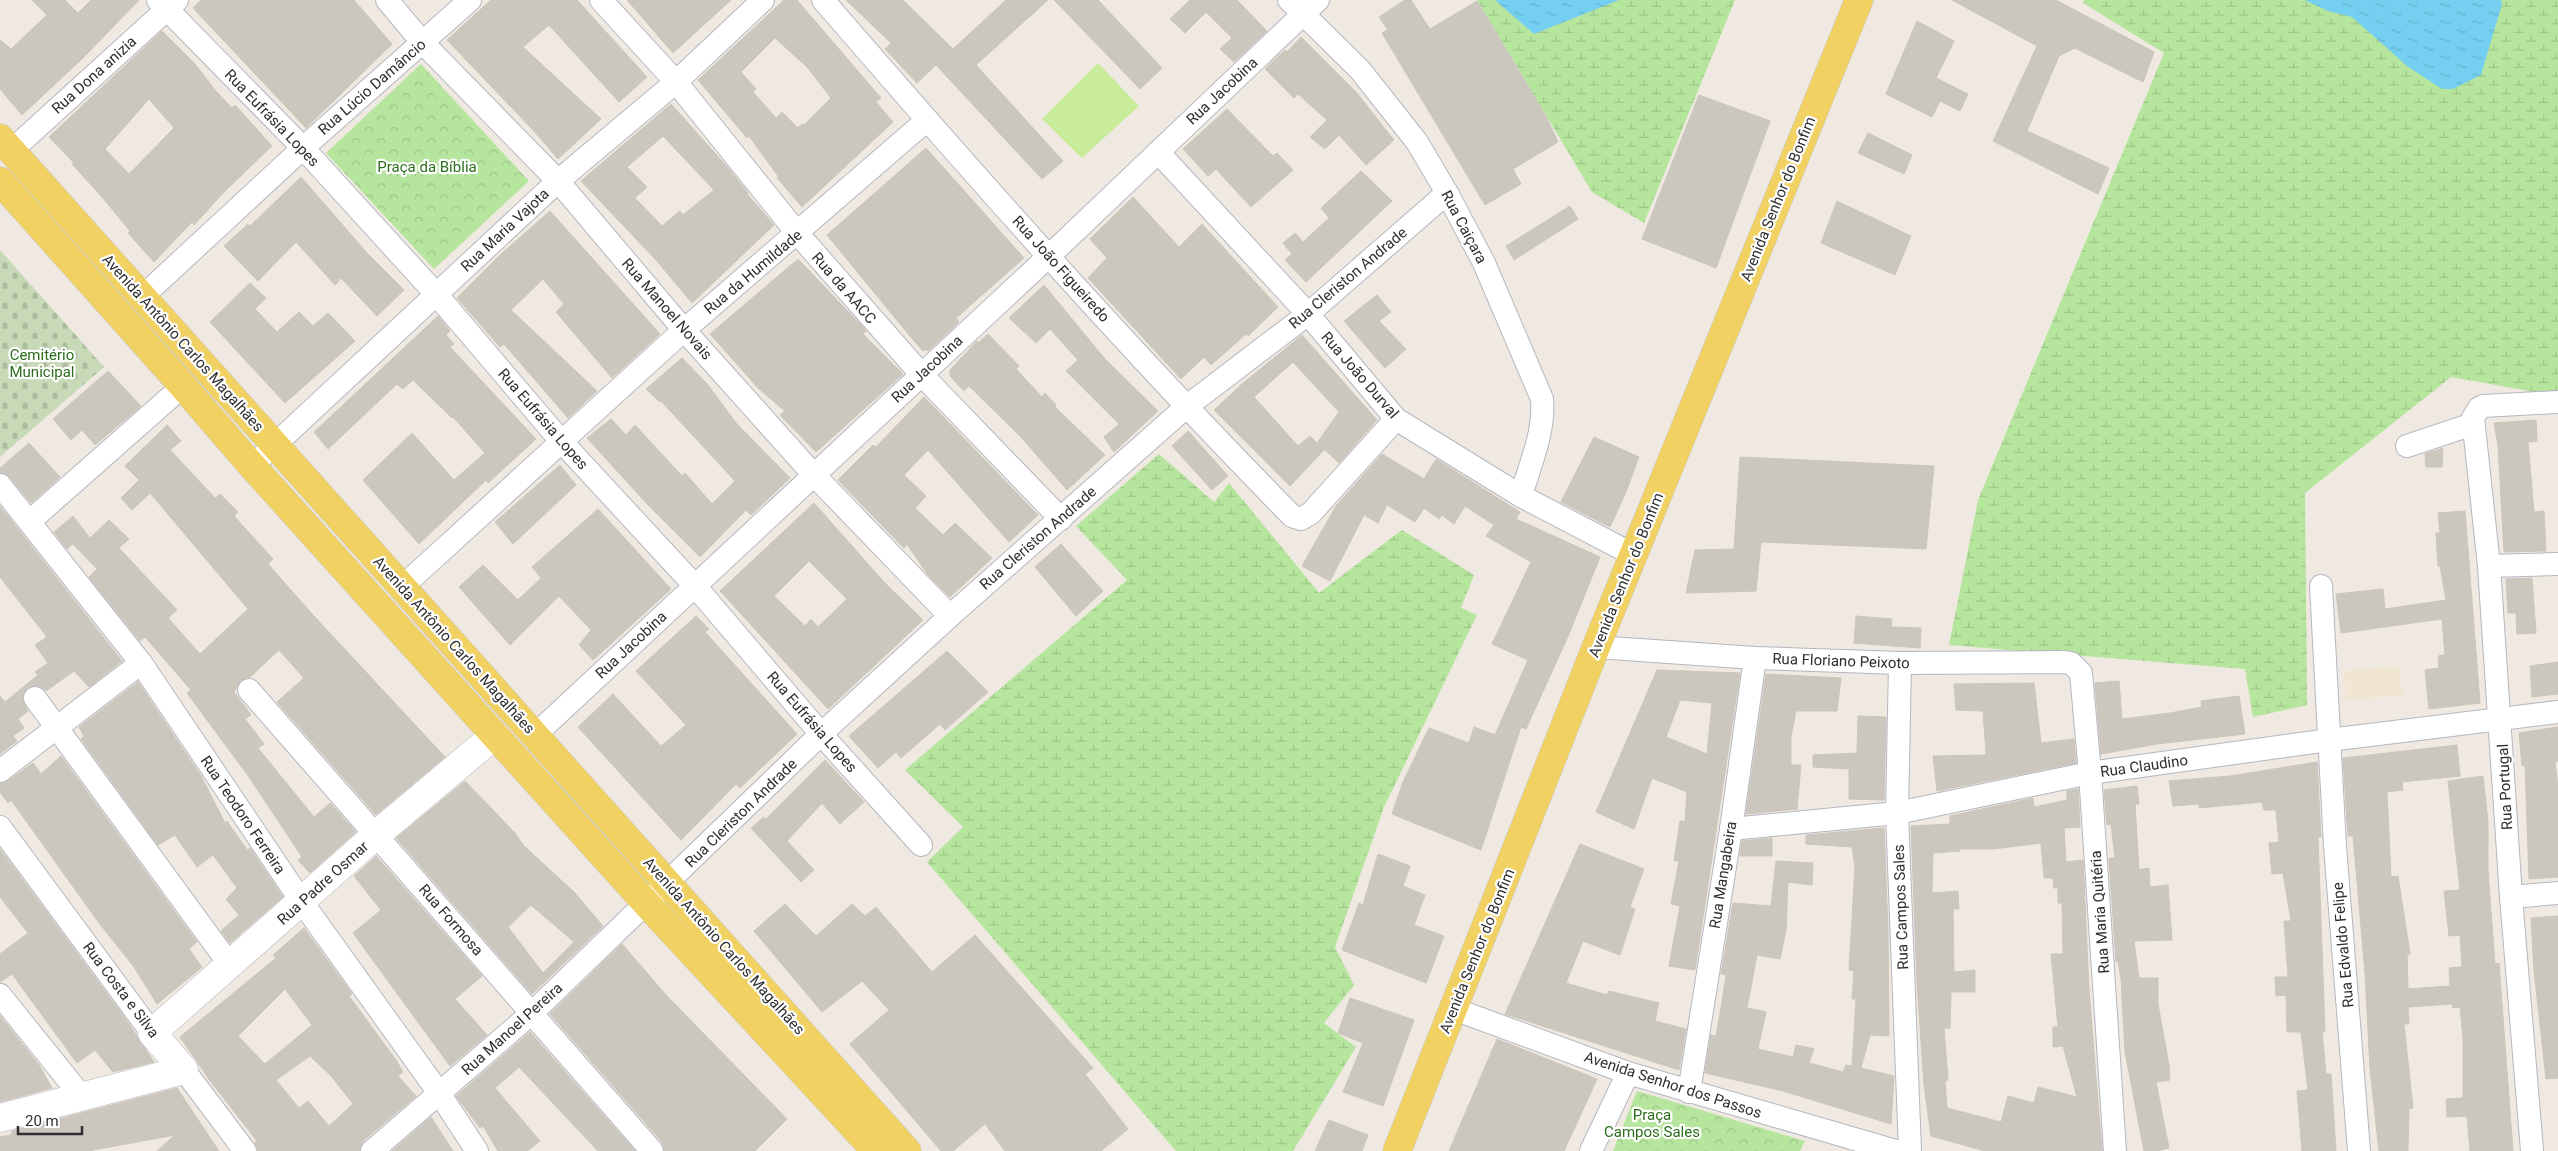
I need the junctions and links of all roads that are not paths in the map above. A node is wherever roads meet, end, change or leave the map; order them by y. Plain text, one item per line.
1 (387, 0) edge
2 (470, 0) edge
3 (601, 0) edge
4 (763, 0) edge
5 (823, 0) edge
6 (1859, 0) edge
7 (168, 3) edge
8 (1303, 5) edge
9 (422, 42) junction
10 (676, 82) junction
11 (927, 120) junction
12 (5, 144) edge
13 (303, 148) junction
14 (1158, 152) junction
15 (0, 181) edge
16 (558, 181) junction
17 (1447, 193) junction
18 (798, 234) junction
19 (1049, 256) junction
20 (436, 294) junction
21 (142, 297) junction
22 (1308, 314) junction
23 (684, 330) junction
24 (921, 374) junction
25 (183, 386) junction
26 (2558, 402) edge
27 (1186, 407) junction
28 (1396, 419) junction
29 (2473, 424) junction
30 (561, 441) junction
31 (274, 446) junction
32 (2407, 446) dead end
33 (252, 466) junction
34 (813, 474) junction
35 (0, 485) edge
36 (1521, 496) junction
37 (1061, 519) junction
38 (30, 521) junction
39 (1634, 554) junction
40 (2558, 564) edge
41 (2490, 566) junction
42 (695, 586) junction
43 (2321, 586) dead end
44 (402, 587) junction
45 (950, 616) junction
46 (1596, 647) junction
47 (1755, 658) junction
48 (141, 663) junction
49 (1900, 664) junction
50 (2081, 673) joint
51 (249, 690) dead end
52 (35, 698) dead end
53 (2558, 712) edge
54 (2501, 719) junction
55 (58, 729) junction
56 (821, 734) junction
57 (495, 735) junction
58 (535, 735) junction
59 (2329, 740) junction
60 (0, 771) edge
61 (2090, 773) junction
62 (1897, 813) junction
63 (0, 827) edge
64 (1731, 829) junction
65 (376, 835) junction
66 (921, 844) dead end
67 (668, 884) junction
68 (2558, 893) edge
69 (2511, 897) junction
70 (302, 902) junction
71 (647, 904) junction
72 (230, 964) junction
73 (0, 995) edge
74 (1454, 1008) junction
75 (532, 1013) junction
76 (152, 1033) junction
77 (184, 1070) junction
78 (1628, 1073) junction
79 (1689, 1092) junction
80 (439, 1093) junction
81 (82, 1097) junction
82 (0, 1118) edge
83 (1828, 1143) edge
84 (245, 1151) edge
85 (372, 1151) edge
86 (477, 1151) edge
87 (652, 1151) edge
88 (876, 1151) edge
89 (907, 1151) edge
90 (1397, 1151) edge
91 (1591, 1151) edge
92 (1896, 1151) edge
93 (1910, 1151) edge
94 (2115, 1151) edge
95 (2359, 1151) edge
96 (2532, 1151) edge

1 - 9 street, Rua Manoel Novais
2 - 9 street, Rua Lúcio Damâncio
3 - 10 street, Rua da AACC
4 - 10 street, Rua Maria Vajota
5 - 11 street, Rua João Figueiredo
6 - 39 main road, Avenida Senhor do Bonfim
7 - 12 street, Rua Dona anizia
7 - 13 street, Rua Eufrásia Lopes
8 - 14 street, Rua Jacobina
8 - 17 street, Rua Caiçara
9 - 13 street, Rua Lúcio Damâncio
9 - 16 street, Rua Manoel Novais
10 - 16 street, Rua Maria Vajota
10 - 18 street, Rua da AACC
11 - 18 street, Rua da Humildade
11 - 19 street, Rua João Figueiredo
12 - 21 main road, Avenida Antônio Carlos Magalhães
13 - 20 street, Rua Eufrásia Lopes
13 - 21 street, Rua Lúcio Damâncio
14 - 19 street, Rua Jacobina
14 - 22 street, Rua João Durval
15 - 25 main road, Avenida Antônio Carlos Magalhães
16 - 20 street, Rua Maria Vajota
16 - 23 street, Rua Manoel Novais
17 - 22 street, Rua Cleriston Andrade
17 - 36 street, Rua Caiçara
18 - 23 street, Rua da Humildade
18 - 24 street, Rua da AACC
19 - 24 street, Rua Jacobina
19 - 27 street, Rua João Figueiredo
20 - 30 street, Rua Eufrásia Lopes
20 - 31 street, Rua Maria Vajota
21 - 31 main road, Avenida Antônio Carlos Magalhães
22 - 27 street, Rua Cleriston Andrade
22 - 28 street, Rua João Durval
23 - 30 street, Rua da Humildade
23 - 34 street, Rua Manoel Novais
24 - 34 street, Rua Jacobina
24 - 37 street, Rua da AACC
25 - 33 main road, Avenida Antônio Carlos Magalhães
25 - 38 street
26 - 29 street
27 - 28 street, Rua João Figueiredo
27 - 37 street, Rua Cleriston Andrade
28 - 36 street, Rua João Durval
29 - 32 street
29 - 41 street, Rua Portugal
30 - 42 street, Rua Eufrásia Lopes
30 - 44 street, Rua da Humildade
31 - 33 street, Rua Maria Vajota
31 - 44 main road, Avenida Antônio Carlos Magalhães
33 - 57 main road, Avenida Antônio Carlos Magalhães
34 - 42 street, Rua Jacobina
34 - 45 street, Rua Manoel Novais
35 - 38 street, Rua Teodoro Ferreira
36 - 39 street, Rua João Durval
37 - 45 street, Rua Cleriston Andrade
38 - 48 street, Rua Teodoro Ferreira
39 - 46 main road, Avenida Senhor do Bonfim
40 - 41 street
41 - 54 street, Rua Portugal
42 - 56 street, Rua Eufrásia Lopes
42 - 58 street, Rua Jacobina
43 - 59 street, Rua Edvaldo Felipe
44 - 58 main road, Avenida Antônio Carlos Magalhães
45 - 56 street, Rua Cleriston Andrade
46 - 47 street, Rua Floriano Peixoto
46 - 74 main road, Avenida Senhor do Bonfim
47 - 49 street, Rua Floriano Peixoto
47 - 64 street, Rua Mangabeira
48 - 55 street
48 - 70 street, Rua Teodoro Ferreira
49 - 50 street, Rua Floriano Peixoto
49 - 62 street, Rua Campos Sales
50 - 61 street, Rua Maria Quitéria
51 - 65 street, Rua Formosa
52 - 55 street
53 - 54 street, Rua Claudino
54 - 59 street, Rua Claudino
54 - 69 street, Rua Portugal
55 - 60 street
55 - 72 street
56 - 66 street, Rua Eufrásia Lopes
56 - 67 street, Rua Cleriston Andrade
57 - 65 street, Rua Padre Osmar
57 - 71 main road, Avenida Antônio Carlos Magalhães
58 - 67 main road, Avenida Antônio Carlos Magalhães
59 - 61 street, Rua Claudino
59 - 95 street, Rua Edvaldo Felipe
61 - 62 street, Rua Claudino
61 - 94 street, Rua Maria Quitéria
62 - 64 street, Rua Claudino
62 - 93 street, Rua Campos Sales
63 - 76 street, Rua Costa e Silva
64 - 79 street, Rua Mangabeira
65 - 70 street, Rua Padre Osmar
65 - 75 street, Rua Formosa
67 - 71 street, Rua Cleriston Andrade
67 - 89 main road, Avenida Antônio Carlos Magalhães
68 - 69 street
69 - 96 street, Rua Portugal
70 - 72 street, Rua Padre Osmar
70 - 80 street, Rua Teodoro Ferreira
71 - 75 street, Rua Manoel Pereira
71 - 88 main road, Avenida Antônio Carlos Magalhães
72 - 76 street, Rua Padre Osmar
73 - 81 street
74 - 78 street, Avenida Senhor dos Passos
74 - 90 main road, Avenida Senhor do Bonfim
75 - 80 street, Rua Manoel Pereira
75 - 87 street, Rua Formosa
76 - 77 street, Rua Costa e Silva
77 - 81 street
77 - 84 street, Rua Costa e Silva
78 - 79 street, Avenida Senhor dos Passos
78 - 91 street
79 - 83 street, Avenida Senhor dos Passos
80 - 85 street, Rua Manoel Pereira
80 - 86 street, Rua Teodoro Ferreira
81 - 82 street
83 - 92 street, Avenida Senhor dos Passos

